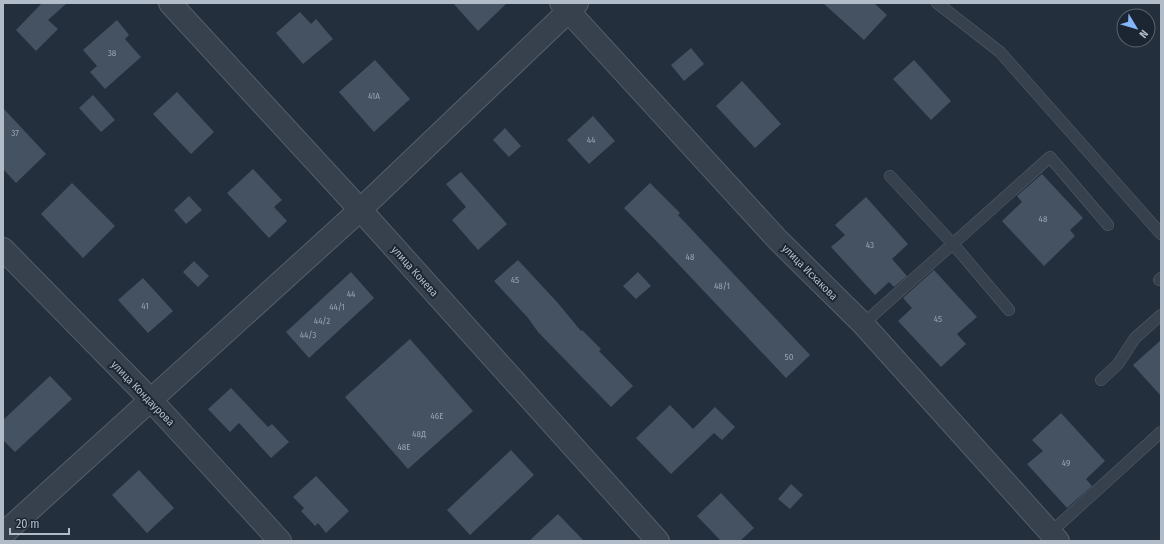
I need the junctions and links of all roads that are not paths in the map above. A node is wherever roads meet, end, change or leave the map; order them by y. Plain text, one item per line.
1 (170, 3) edge
2 (937, 3) edge
3 (569, 6) edge
4 (890, 176) dead end
5 (360, 210) junction
6 (1108, 225) dead end
7 (1161, 234) edge
8 (953, 244) junction
9 (3, 249) edge
10 (1009, 310) dead end
11 (1161, 314) edge
12 (863, 324) junction
13 (1101, 380) dead end
14 (150, 399) junction
15 (1161, 432) edge
16 (3, 534) edge
17 (1055, 537) edge
18 (280, 541) edge
19 (658, 541) edge

1 - 5 street, улица Конева
2 - 7 lane
3 - 5 street
3 - 12 street, улица Исхакова
4 - 8 lane
5 - 14 street
5 - 19 street, улица Конева
6 - 8 lane
8 - 10 lane
8 - 12 lane
9 - 14 street, улица Кондаурова
11 - 13 lane
12 - 17 street, улица Исхакова
14 - 16 street
14 - 18 street, улица Кондаурова
15 - 17 lane

